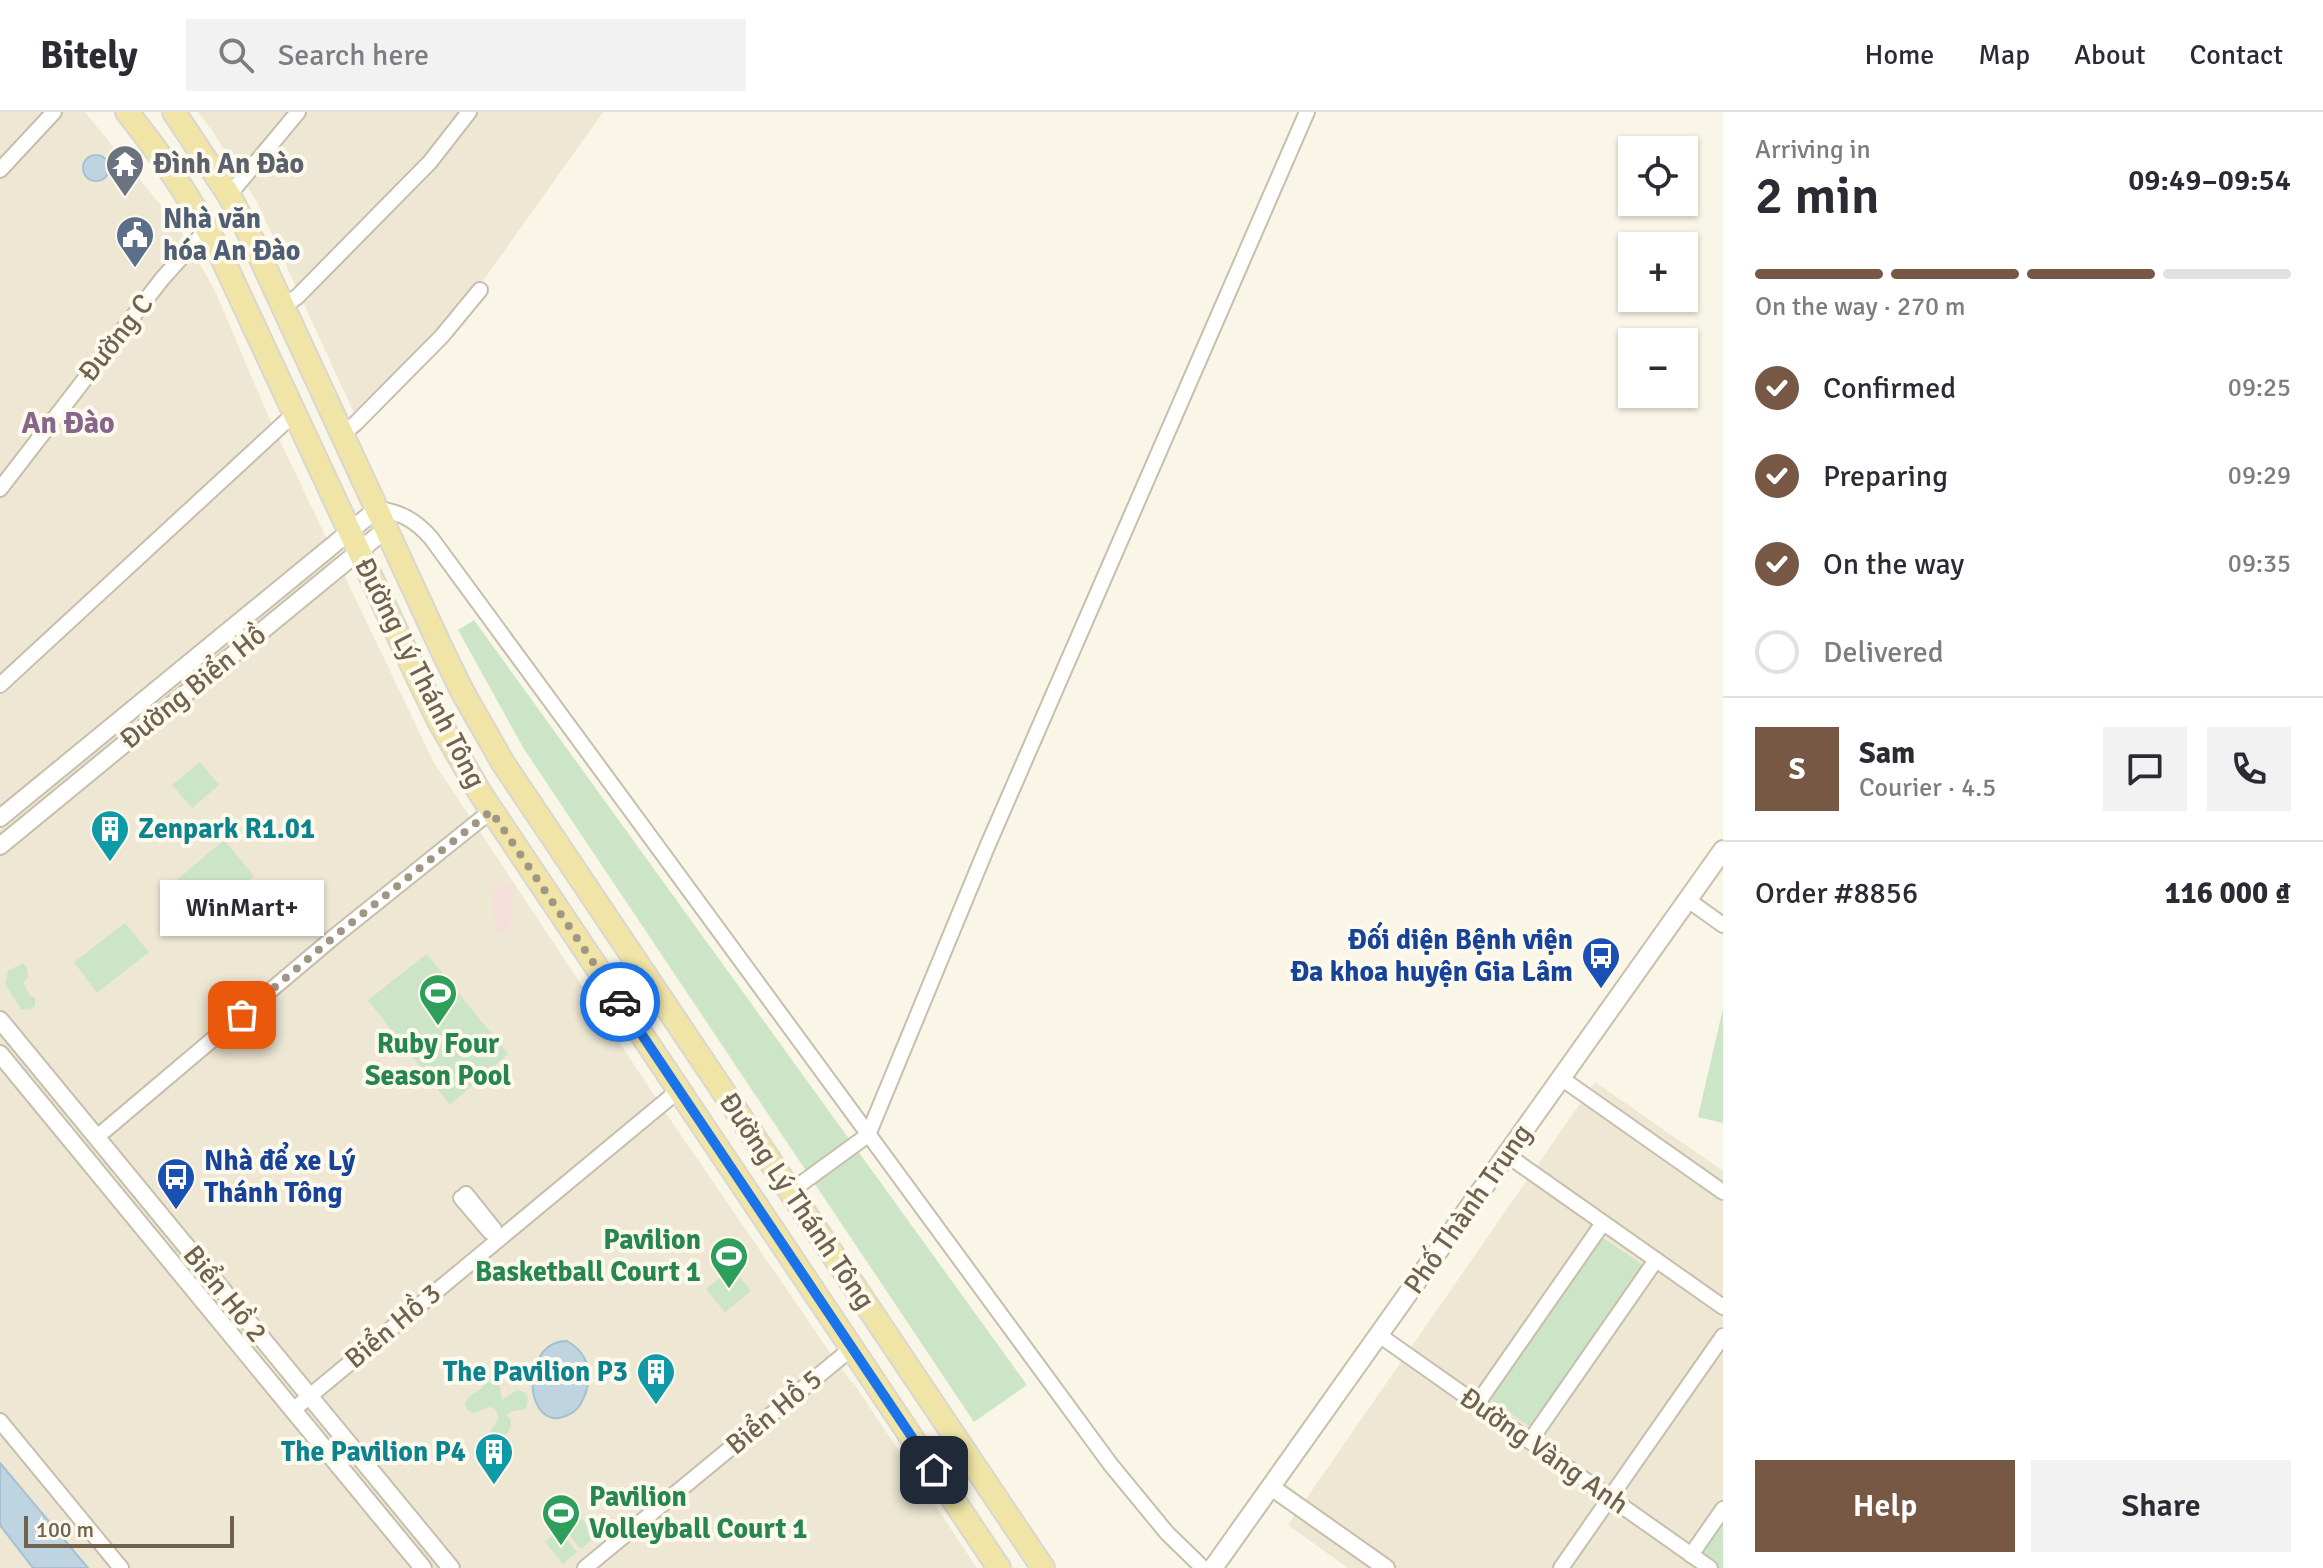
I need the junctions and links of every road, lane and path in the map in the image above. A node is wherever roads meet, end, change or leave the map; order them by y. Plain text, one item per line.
1 (54, 112) edge
2 (127, 112) edge
3 (174, 112) edge
4 (298, 112) edge
5 (469, 112) edge
6 (1307, 112) edge
7 (0, 170) edge
8 (229, 195) junction
9 (207, 229) junction
10 (480, 290) dead end
11 (283, 306) junction
12 (295, 413) junction
13 (342, 434) junction
14 (0, 489) edge
15 (386, 516) junction
16 (354, 541) junction
17 (0, 685) edge
18 (491, 811) junction
19 (0, 818) edge
20 (0, 846) edge
21 (1723, 850) edge
22 (1688, 900) junction
23 (1723, 925) edge
24 (0, 1020) edge
25 (0, 1054) edge
26 (1561, 1078) junction
27 (679, 1090) junction
28 (868, 1135) junction
29 (97, 1137) junction
30 (1507, 1155) junction
31 (791, 1191) junction
32 (1723, 1192) edge
33 (1603, 1223) junction
34 (1656, 1260) junction
35 (1723, 1307) edge
36 (1379, 1335) junction
37 (1723, 1336) edge
38 (852, 1348) junction
39 (309, 1396) junction
40 (1477, 1404) junction
41 (293, 1410) junction
42 (0, 1421) edge
43 (1530, 1441) junction
44 (1271, 1487) junction
45 (1610, 1498) junction
46 (1723, 1509) edge
47 (1691, 1555) junction
48 (121, 1568) edge
49 (423, 1568) edge
50 (451, 1568) edge
51 (585, 1568) edge
52 (999, 1568) edge
53 (1043, 1568) edge
54 (1203, 1568) edge
55 (1213, 1568) edge
56 (1386, 1568) edge
57 (1561, 1568) edge
58 (1710, 1568) edge

1 - 7 street
2 - 9 main road, Đường Lý Thánh Tông
3 - 8 main road, Đường Lý Thánh Tông
4 - 8 street
5 - 11 street
6 - 28 street
8 - 11 main road, Đường Lý Thánh Tông
9 - 12 main road, Đường Lý Thánh Tông
9 - 14 street, Đường C
10 - 13 street
11 - 13 main road, Đường Lý Thánh Tông
12 - 16 main road, Đường Lý Thánh Tông
12 - 17 street
13 - 15 main road, Đường Lý Thánh Tông
15 - 16 street, Đường Biển Hồ
15 - 28 street
15 - 31 main road, Đường Lý Thánh Tông
16 - 18 main road, Đường Lý Thánh Tông
16 - 19 street, Đường Biển Hồ
16 - 20 street, Đường Biển Hồ
18 - 27 main road, Đường Lý Thánh Tông
18 - 29 street
21 - 22 main road, Phố Thành Trung
22 - 23 street
22 - 26 main road, Phố Thành Trung
24 - 29 street, Biển Hồ 2
25 - 41 street, Biển Hồ 2
26 - 30 main road, Phố Thành Trung
26 - 32 street
27 - 38 main road, Đường Lý Thánh Tông
27 - 39 street, Biển Hồ 3
28 - 31 street
28 - 54 street
29 - 39 street, Biển Hồ 2
30 - 33 street
30 - 36 main road, Phố Thành Trung
31 - 53 main road, Đường Lý Thánh Tông
33 - 34 street
33 - 40 street
34 - 35 street
34 - 43 street
36 - 40 street, Đường Vàng Anh
36 - 44 main road, Phố Thành Trung
37 - 45 street
38 - 51 street, Biển Hồ 5
38 - 52 main road, Đường Lý Thánh Tông
39 - 41 street, Biển Hồ 3
39 - 50 street, Biển Hồ 2
40 - 43 street, Đường Vàng Anh
41 - 49 street, Biển Hồ 2
42 - 48 street
43 - 45 street, Đường Vàng Anh
44 - 55 main road, Phố Thành Trung
44 - 56 street
45 - 47 street, Đường Vàng Anh
45 - 57 street
46 - 47 street
47 - 58 street, Đường Vàng Anh

